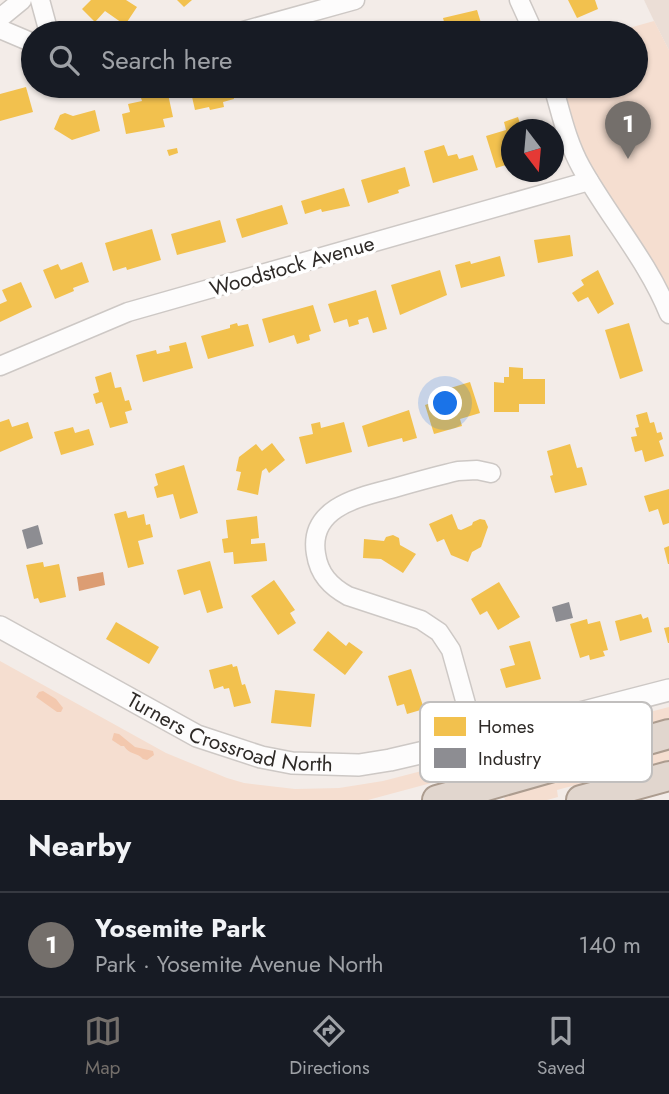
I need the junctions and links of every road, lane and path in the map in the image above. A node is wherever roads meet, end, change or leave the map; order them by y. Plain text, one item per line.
1 (22, 0) edge
2 (40, 0) edge
3 (355, 0) edge
4 (519, 0) edge
5 (0, 18) edge
6 (46, 21) edge
7 (279, 21) edge
8 (529, 21) edge
9 (0, 29) edge
10 (21, 38) edge
11 (557, 98) edge
12 (589, 181) junction
13 (669, 314) edge
14 (0, 366) edge
15 (491, 473) dead end
16 (0, 627) edge
17 (669, 690) edge
18 (465, 702) edge
19 (623, 702) edge
20 (669, 734) edge
21 (652, 739) edge
22 (420, 752) edge
23 (669, 776) edge
24 (652, 781) edge
25 (501, 782) edge
26 (647, 782) edge
27 (438, 800) edge
28 (581, 800) edge

1 - 5 street
2 - 6 street
3 - 7 street
4 - 8 street
9 - 10 street
11 - 12 street
12 - 13 street
12 - 14 street, Woodstock Avenue
15 - 18 street
16 - 22 street, Turners Crossroad North
17 - 19 street, Turners Crossroad North
20 - 21 highway
23 - 24 highway
25 - 27 highway
26 - 28 highway

